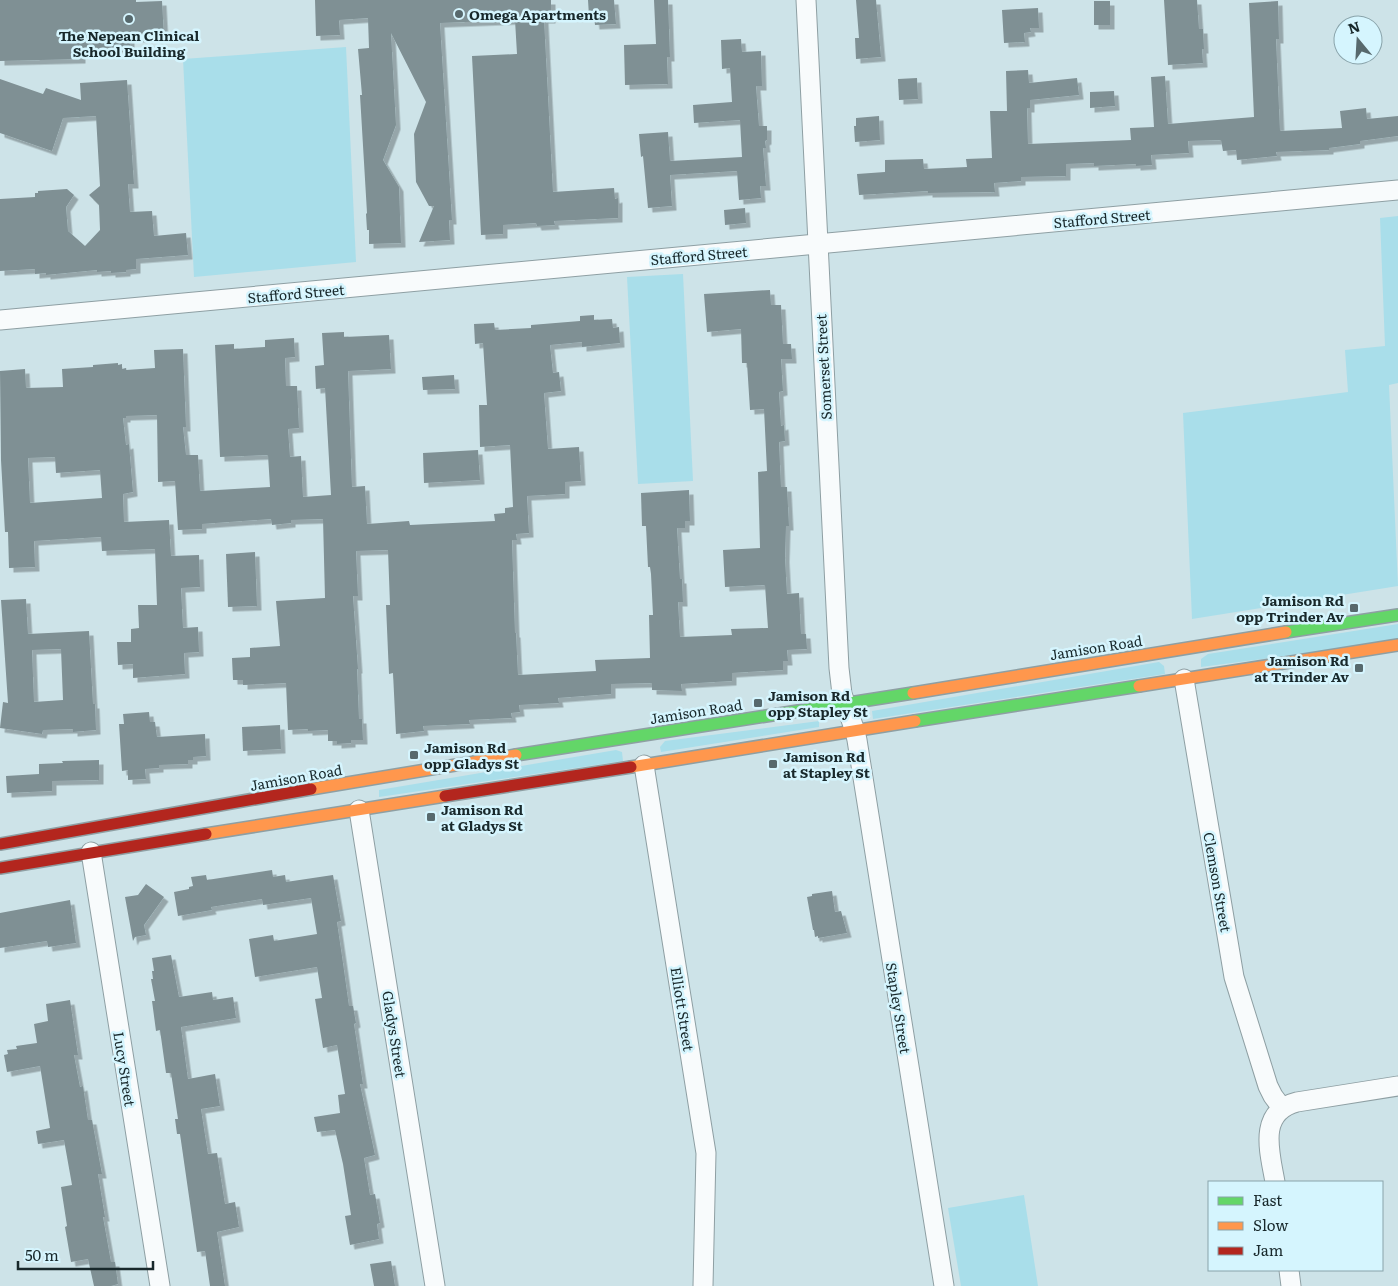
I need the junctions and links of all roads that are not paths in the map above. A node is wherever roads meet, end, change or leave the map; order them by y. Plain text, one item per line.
1 (806, 0) edge
2 (1398, 190) edge
3 (818, 244) junction
4 (0, 320) edge
5 (1398, 615) edge
6 (1398, 645) edge
7 (1178, 648) junction
8 (1182, 671) junction
9 (845, 704) junction
10 (855, 731) junction
11 (640, 734) junction
12 (643, 757) junction
13 (357, 796) junction
14 (89, 840) junction
15 (0, 844) edge
16 (0, 868) edge
17 (1398, 1086) edge
18 (1282, 1108) junction
19 (1275, 1181) edge
20 (1289, 1271) edge
21 (160, 1286) edge
22 (435, 1286) edge
23 (703, 1286) edge
24 (944, 1286) edge
25 (1291, 1286) edge

1 - 3 street, Somerset Street
2 - 3 street, Stafford Street
3 - 4 street, Stafford Street
3 - 9 street, Somerset Street
5 - 7 main road, Jamison Road
6 - 8 main road, Jamison Road
7 - 8 main road, Clemson Street
7 - 9 main road, Jamison Road
8 - 10 main road, Jamison Road
8 - 18 street, Clemson Street
9 - 10 street, Somerset Street
9 - 11 main road, Jamison Road
10 - 12 main road, Jamison Road
10 - 24 street, Stapley Street
11 - 12 main road, Elliott Street
11 - 13 main road, Jamison Road
12 - 13 main road, Jamison Road
12 - 23 street, Elliott Street
13 - 14 main road, Jamison Road
13 - 14 main road, Jamison Road
13 - 22 street, Gladys Street
14 - 15 main road, Jamison Road
14 - 16 main road, Jamison Road
14 - 21 street, Lucy Street
17 - 18 street
18 - 19 street
20 - 25 street

